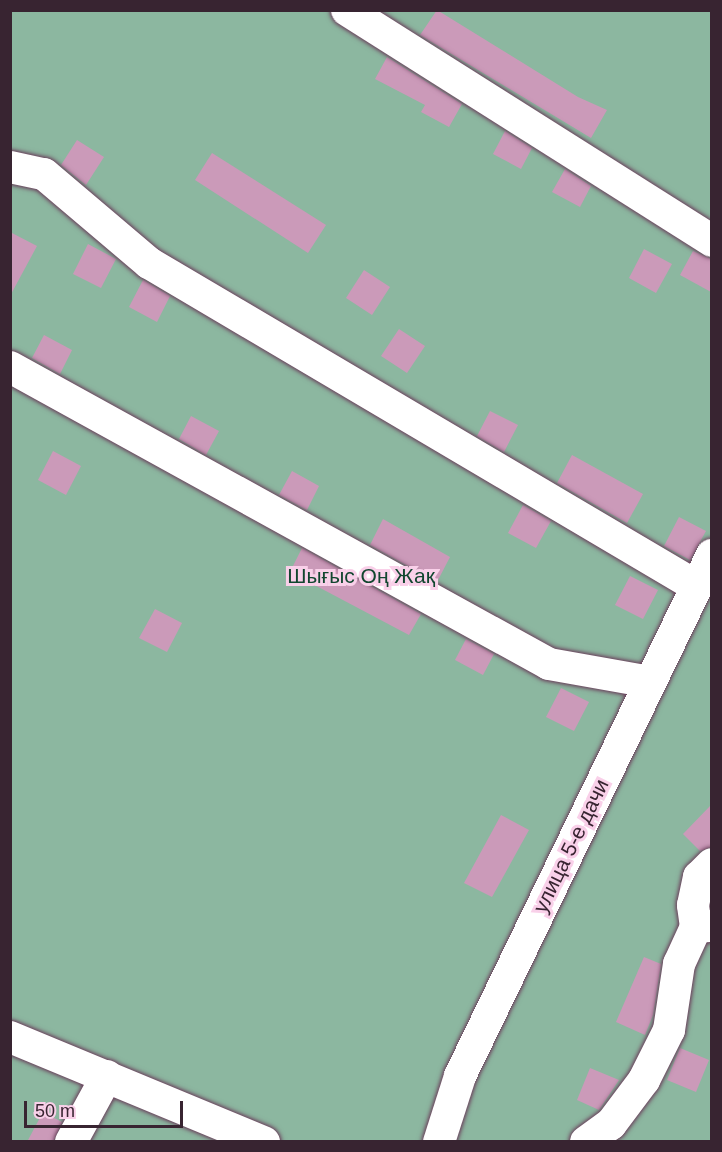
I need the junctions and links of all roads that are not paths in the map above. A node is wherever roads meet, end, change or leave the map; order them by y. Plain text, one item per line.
1 (347, 10) edge
2 (10, 167) edge
3 (711, 241) edge
4 (10, 367) edge
5 (711, 555) edge
6 (696, 586) junction
7 (650, 682) junction
8 (711, 864) edge
9 (704, 926) edge
10 (10, 1037) edge
11 (107, 1076) junction
12 (71, 1142) edge
13 (264, 1142) edge
14 (439, 1142) edge
15 (586, 1142) edge

1 - 3 street
2 - 6 street
4 - 7 street
5 - 6 street, улица 5-е дачи
6 - 7 street, улица 5-е дачи
7 - 14 street, улица 5-е дачи
8 - 9 street
9 - 15 street
10 - 11 street
11 - 12 street
11 - 13 street

